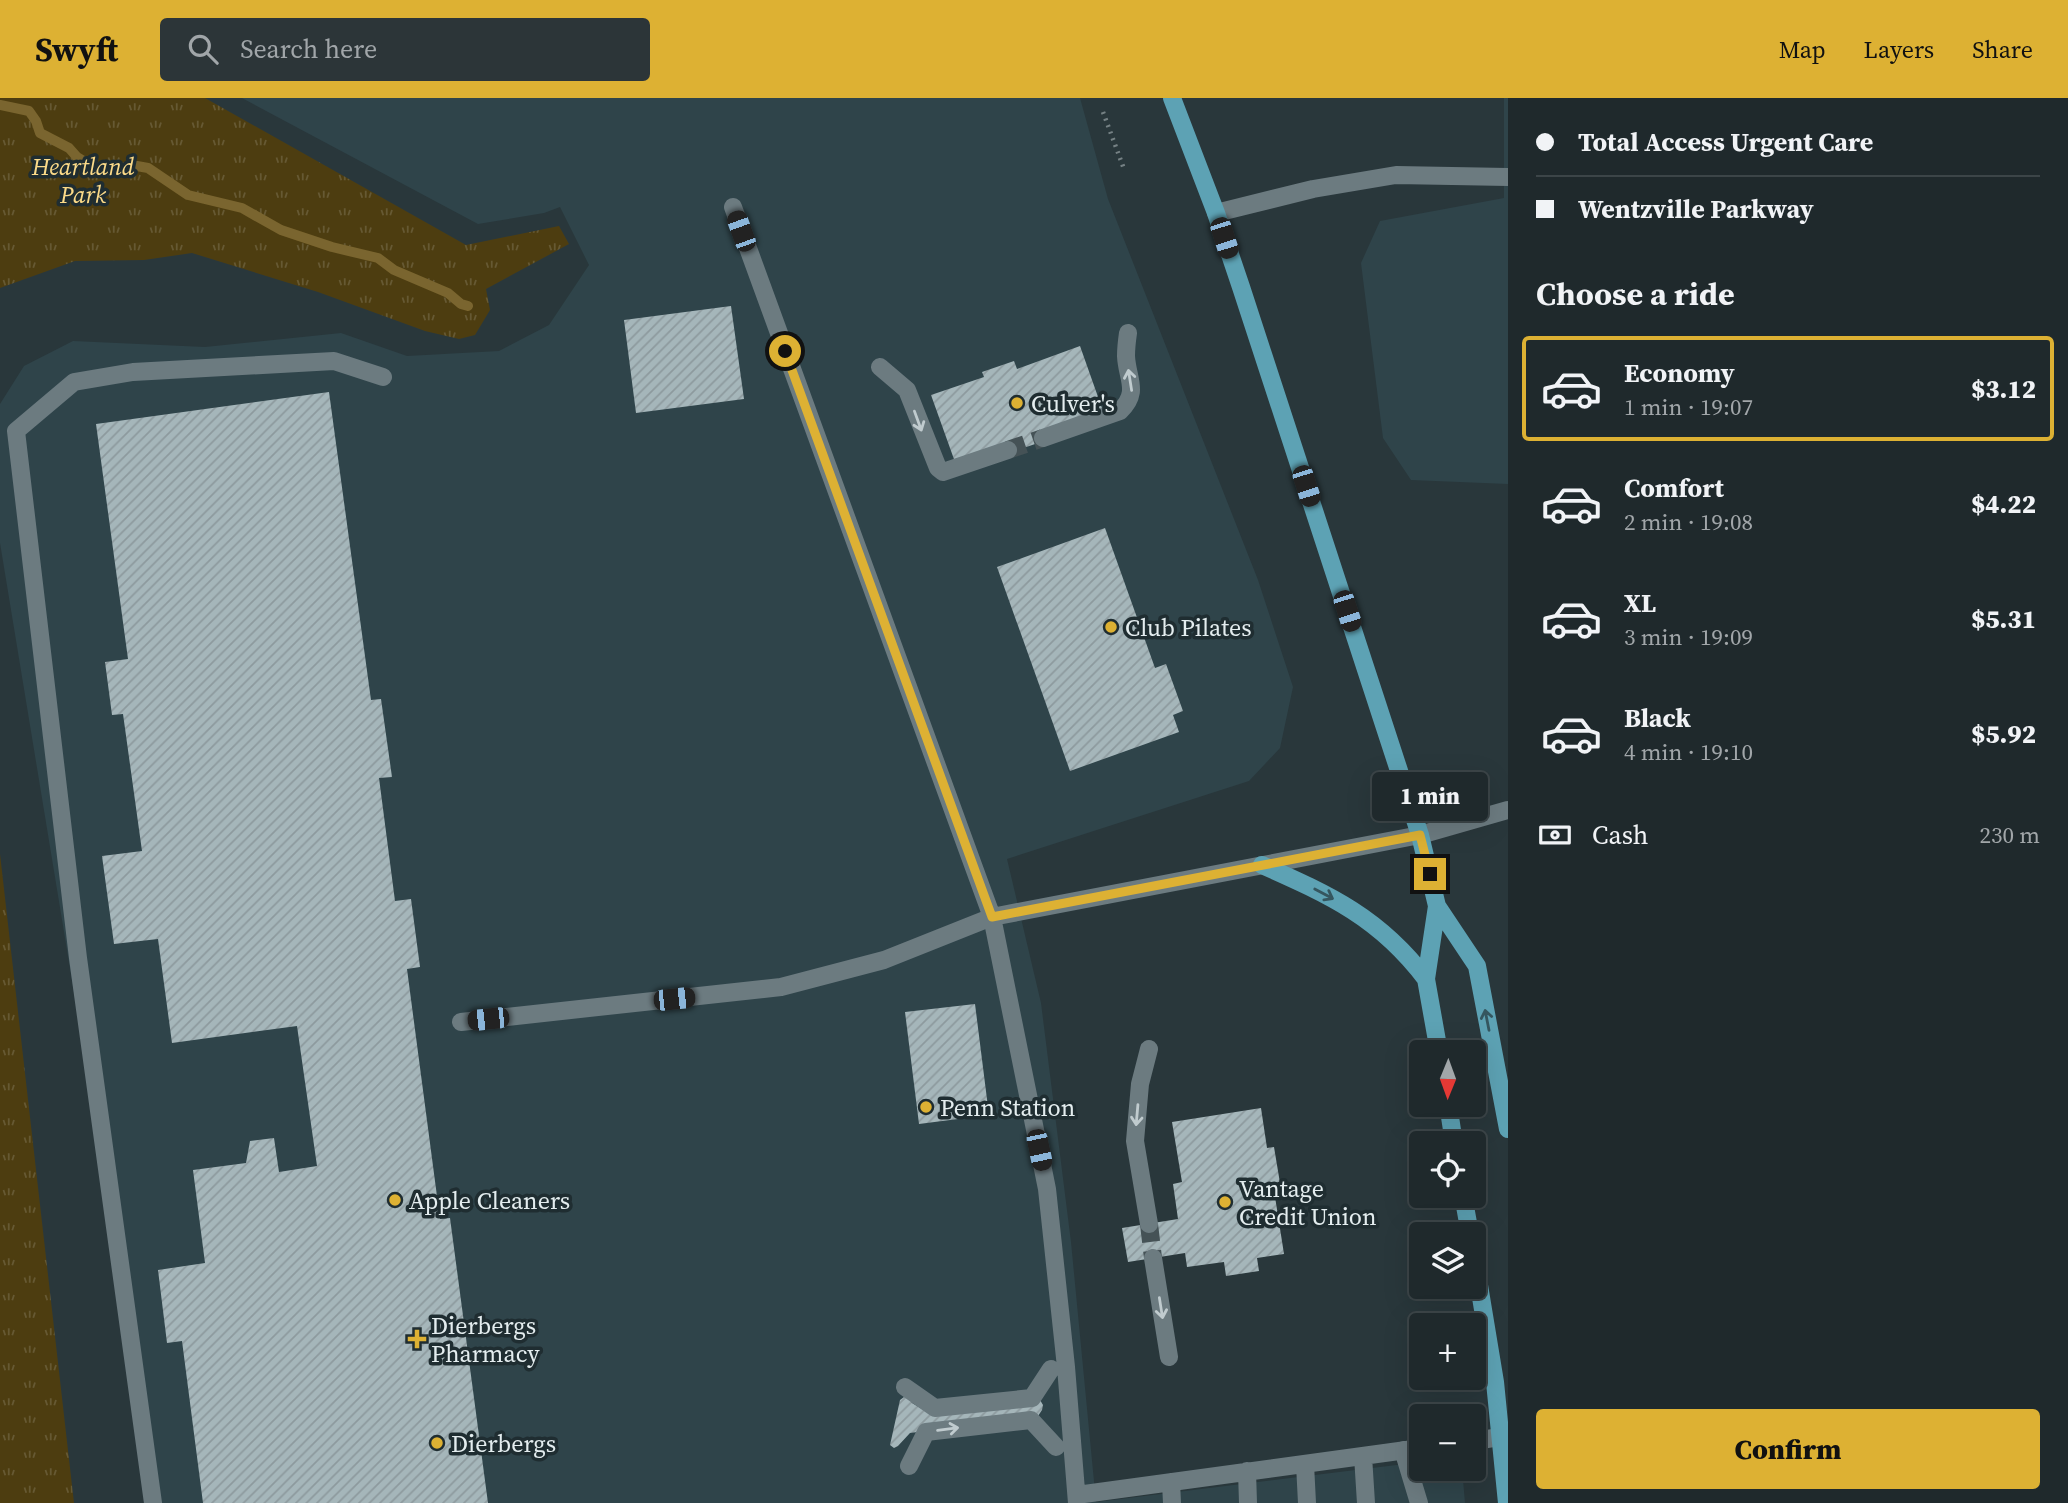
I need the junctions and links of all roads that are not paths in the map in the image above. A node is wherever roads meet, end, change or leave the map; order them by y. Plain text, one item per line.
1 (1172, 98) edge
2 (1508, 177) edge
3 (733, 207) dead end
4 (1216, 213) junction
5 (1128, 333) dead end
6 (880, 367) dead end
7 (383, 377) dead end
8 (1043, 438) tunnel mouth
9 (1008, 450) tunnel mouth
10 (1508, 810) edge
11 (1420, 835) junction
12 (1262, 865) junction
13 (1437, 906) junction
14 (992, 917) junction
15 (1426, 979) junction
16 (461, 1022) dead end
17 (1436, 1040) edge
18 (1149, 1049) dead end
19 (1508, 1129) edge
20 (1149, 1224) tunnel mouth
21 (1153, 1258) tunnel mouth
22 (1481, 1299) edge
23 (1169, 1357) dead end
24 (1051, 1369) dead end
25 (905, 1387) dead end
26 (1500, 1437) junction
27 (1486, 1439) edge
28 (1056, 1447) dead end
29 (1409, 1449) edge
30 (1363, 1456) junction
31 (1305, 1464) junction
32 (909, 1466) dead end
33 (1247, 1472) junction
34 (1416, 1481) edge
35 (1171, 1482) junction
36 (1077, 1499) edge
37 (153, 1503) edge
38 (1172, 1503) edge
39 (1248, 1503) edge
40 (1307, 1503) edge
41 (1366, 1503) edge
42 (1419, 1503) edge
43 (1507, 1503) edge

1 - 4 main road
2 - 4 lane
3 - 14 lane
4 - 11 main road
8 -> 5 lane
6 -> 9 lane
7 - 37 lane
10 - 11 lane
11 - 12 lane
11 - 13 main road
12 - 14 lane
12 -> 15 main road
13 - 15 main road
19 -> 13 main road
14 - 16 lane
14 - 36 lane
15 - 17 main road
18 -> 20 lane
21 -> 23 lane
22 - 26 main road
24 - 25 lane
26 - 27 lane
26 - 43 main road
32 -> 28 lane
29 - 30 lane
30 - 31 lane
30 - 41 lane
31 - 33 lane
31 - 40 lane
33 - 35 lane
33 - 39 lane
34 - 42 lane
35 - 36 lane
35 - 38 lane

